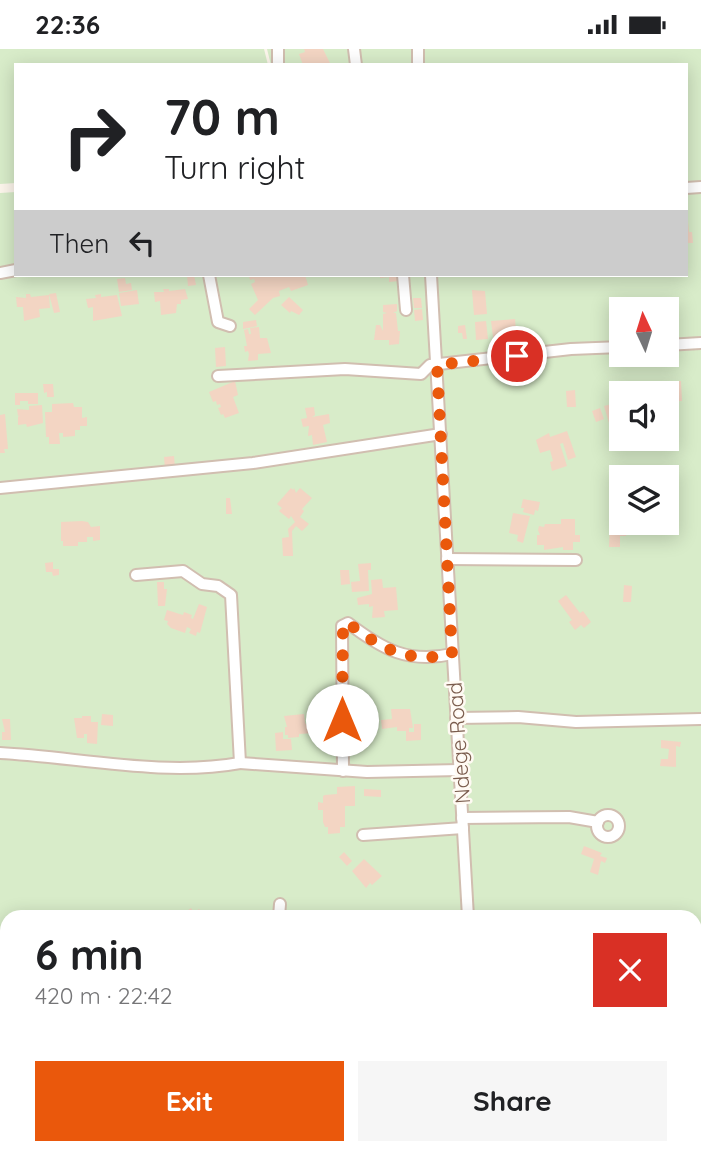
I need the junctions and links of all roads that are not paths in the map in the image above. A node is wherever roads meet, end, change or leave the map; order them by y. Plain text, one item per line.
1 (209, 277) edge
2 (403, 277) edge
3 (431, 277) edge
4 (406, 310) dead end
5 (230, 325) dead end
6 (701, 343) edge
7 (679, 344) edge
8 (609, 347) edge
9 (437, 365) junction
10 (218, 376) dead end
11 (441, 435) junction
12 (0, 488) edge
13 (447, 559) junction
14 (576, 560) dead end
15 (136, 575) dead end
16 (452, 654) junction
17 (456, 717) junction
18 (701, 719) edge
19 (0, 753) edge
20 (240, 763) junction
21 (459, 770) junction
22 (343, 771) junction
23 (598, 822) dead end
24 (463, 823) junction
25 (363, 835) dead end
26 (280, 904) dead end
27 (280, 910) edge
28 (468, 910) edge

1 - 5 street
2 - 4 street
3 - 9 street, Ndege Road
6 - 7 street
8 - 9 street
9 - 10 street
9 - 11 street, Ndege Road
11 - 12 street
11 - 13 street, Ndege Road
13 - 14 street
13 - 16 street, Ndege Road
15 - 20 street
16 - 17 street, Ndege Road
16 - 22 street
17 - 18 street
17 - 21 street, Ndege Road
19 - 20 street
20 - 22 street
21 - 22 street
21 - 24 street, Ndege Road
23 - 24 street
24 - 25 street
24 - 28 street, Ndege Road
26 - 27 street

